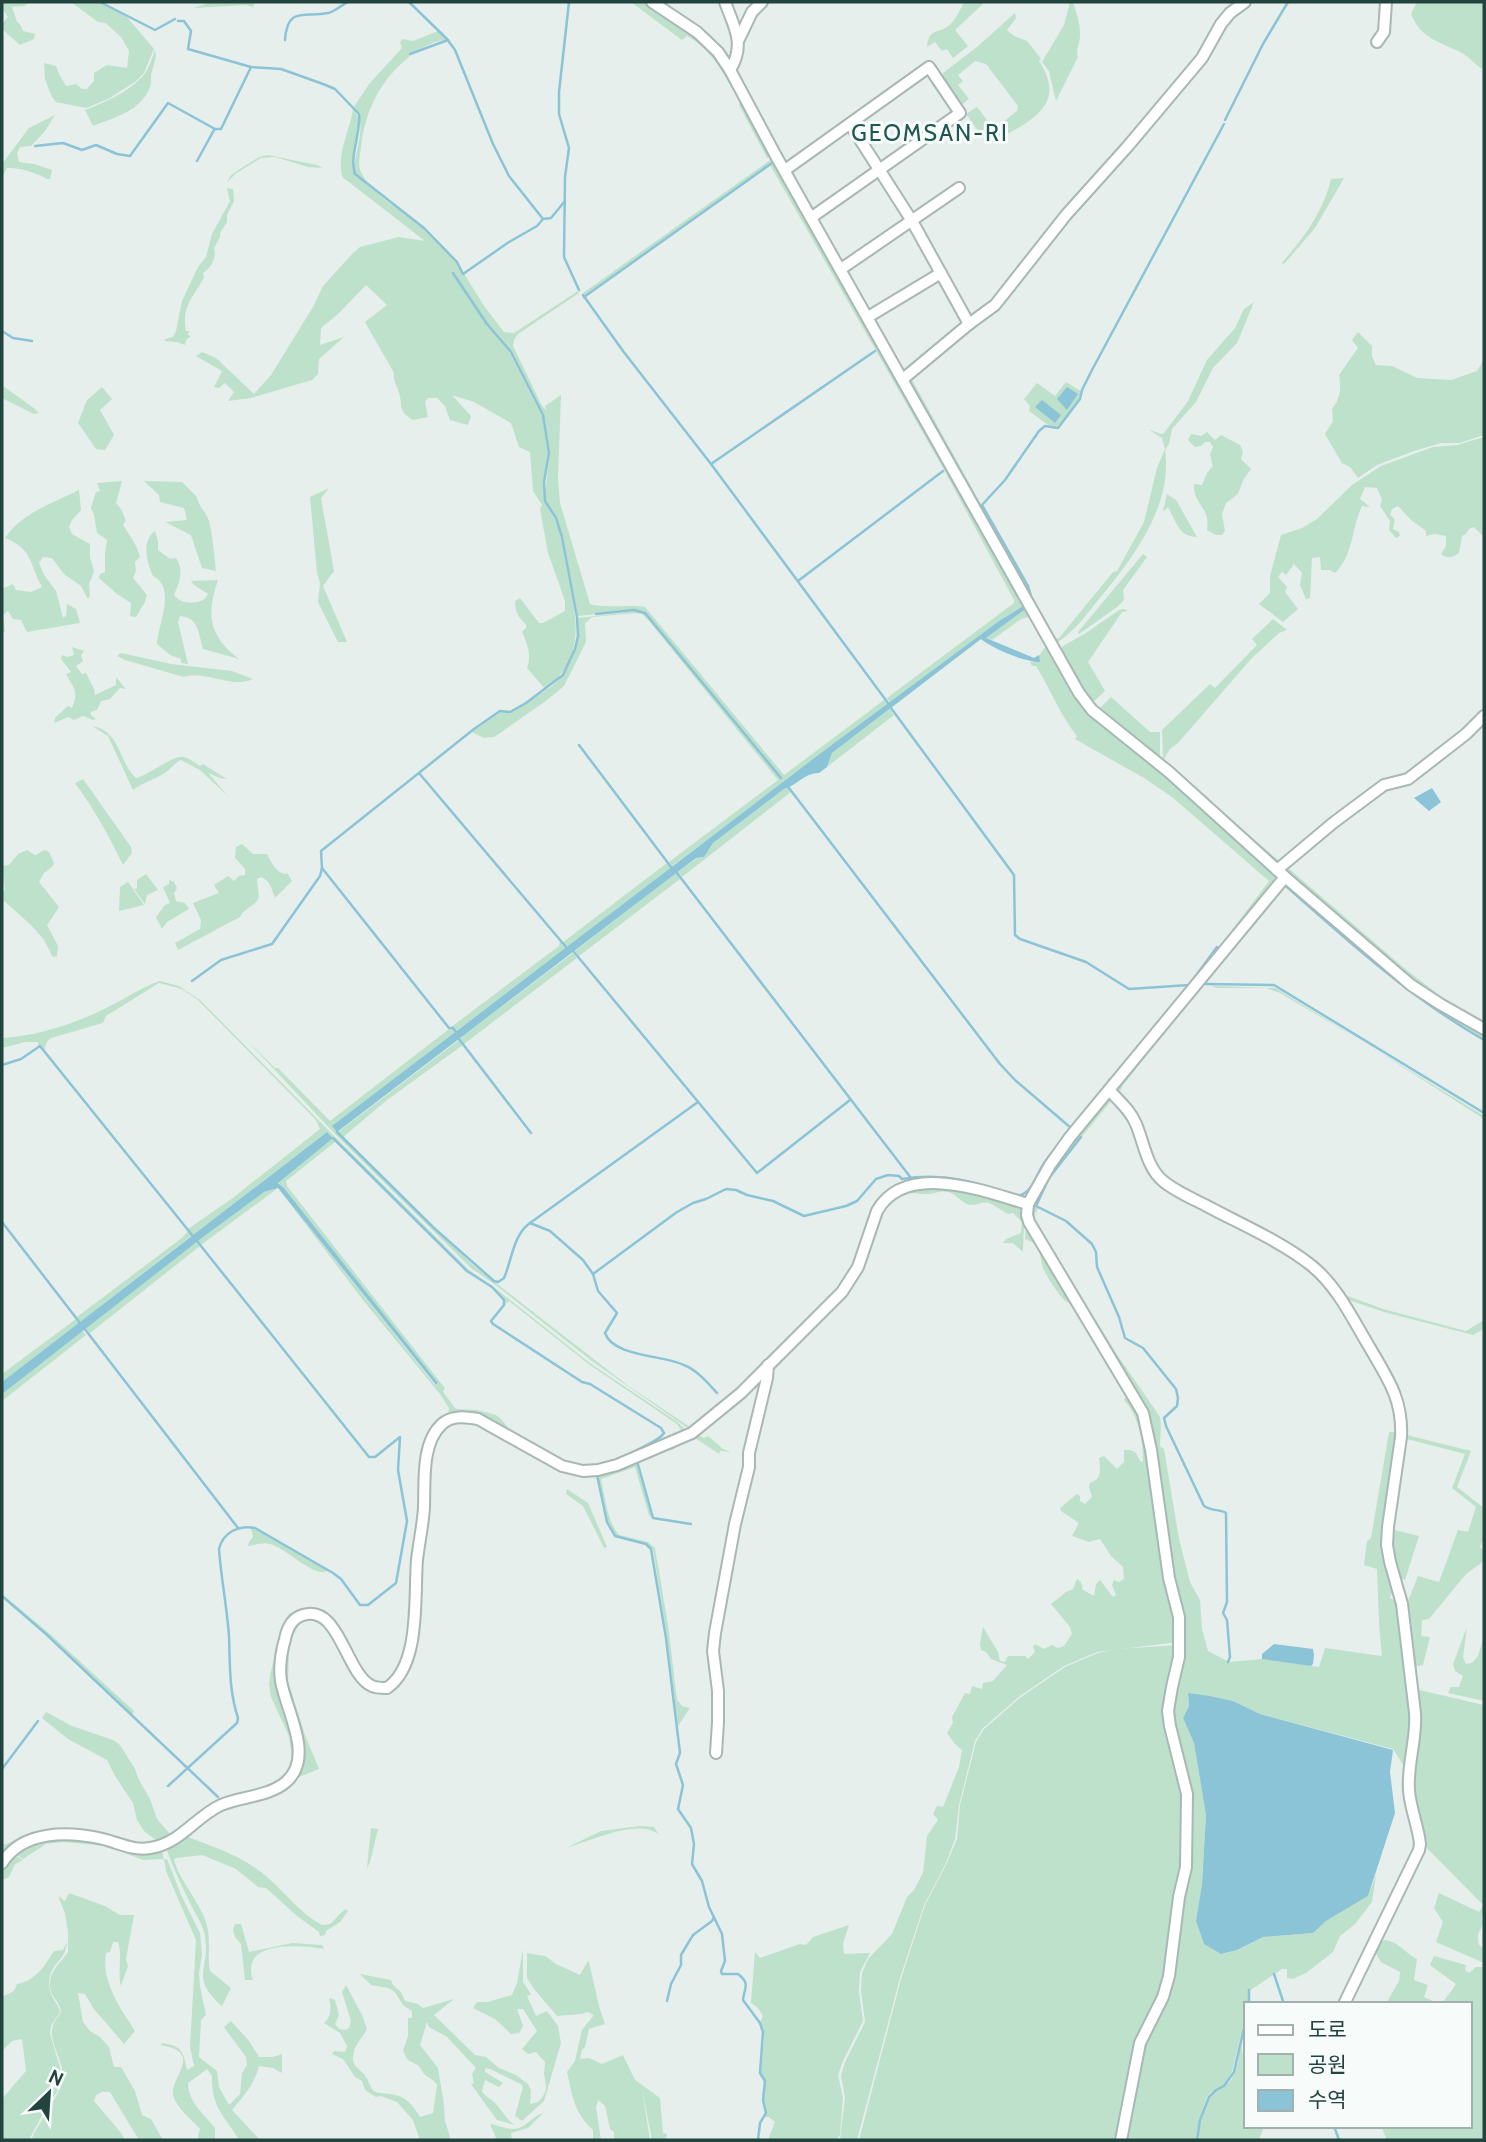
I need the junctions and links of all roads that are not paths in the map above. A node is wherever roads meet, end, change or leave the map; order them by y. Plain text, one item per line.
1 (652, 2) edge
2 (725, 2) edge
3 (762, 2) edge
4 (1245, 2) edge
5 (1386, 2) edge
6 (738, 39) junction
7 (1377, 42) dead end
8 (730, 70) junction
9 (850, 124) junction
10 (785, 170) junction
11 (881, 170) junction
12 (959, 188) dead end
13 (812, 217) junction
14 (912, 221) junction
15 (841, 269) junction
16 (941, 273) junction
17 (868, 317) junction
18 (969, 324) junction
19 (903, 379) junction
20 (1484, 716) edge
21 (1281, 873) junction
22 (1484, 1029) edge
23 (1110, 1091) junction
24 (1028, 1204) junction
25 (768, 1365) junction
26 (716, 1753) dead end
27 (2, 1863) edge
28 (1345, 2002) edge
29 (1121, 2140) edge

1 - 8 street
2 - 6 street
3 - 6 street
4 - 18 street
5 - 7 street
6 - 8 street
8 - 10 street
9 - 10 street
9 - 11 street
9 - 11 street
10 - 13 street
11 - 13 street
11 - 14 street
12 - 14 street
13 - 15 street
14 - 15 street
14 - 16 street
15 - 17 street
16 - 17 street
16 - 18 street
17 - 19 street
18 - 19 street
19 - 21 street
20 - 21 street
21 - 22 street
21 - 23 street
23 - 24 street
23 - 28 street
24 - 25 street
24 - 29 street
25 - 26 street
25 - 27 street

